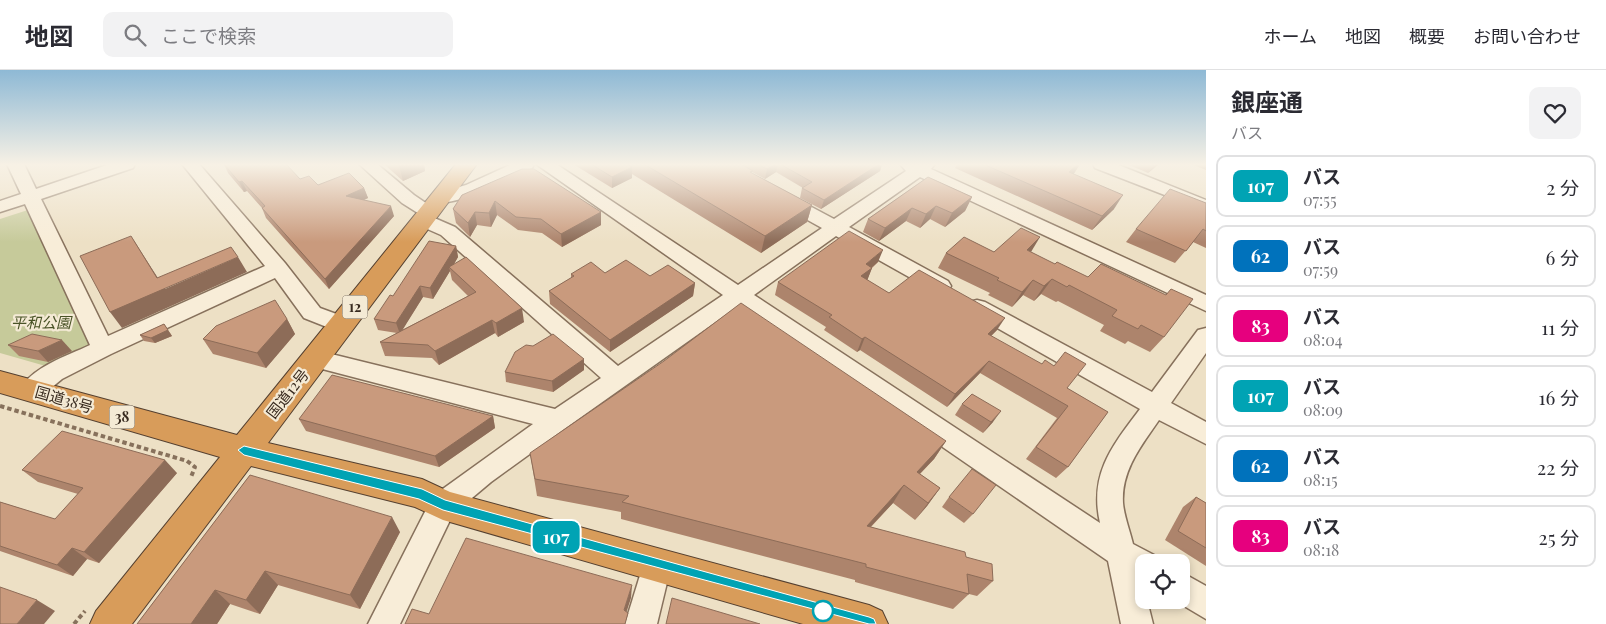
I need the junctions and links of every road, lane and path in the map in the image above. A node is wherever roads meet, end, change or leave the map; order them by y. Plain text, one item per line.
1 (29, 190) edge
2 (50, 190) edge
3 (212, 190) edge
4 (397, 190) edge
5 (447, 190) edge
6 (470, 190) edge
7 (582, 190) edge
8 (886, 190) edge
9 (968, 190) edge
10 (1166, 190) edge
11 (770, 192) edge
12 (32, 196) junction
13 (1206, 206) edge
14 (0, 207) edge
15 (431, 210) junction
16 (835, 228) junction
17 (278, 268) junction
18 (737, 295) junction
19 (1206, 304) edge
20 (342, 325) junction
21 (1206, 336) edge
22 (103, 348) junction
23 (315, 358) junction
24 (618, 379) junction
25 (8, 392) edge
26 (1156, 406) junction
27 (558, 420) junction
28 (1206, 434) edge
29 (244, 450) junction
30 (187, 461) dead end
31 (443, 505) junction
32 (1131, 559) edge
33 (656, 566) junction
34 (1190, 593) edge
35 (1206, 604) edge
36 (109, 624) edge
37 (384, 624) edge
38 (641, 624) edge
39 (869, 624) edge
40 (1136, 624) edge

1 - 12 street
2 - 12 street
3 - 17 street
4 - 15 street
5 - 15 highway, 国道12号 / 12
6 - 15 street
7 - 18 street
8 - 16 street
9 - 19 street
10 - 13 street
11 - 16 street
12 - 14 street
12 - 22 street
15 - 20 highway, 国道12号 / 12
15 - 24 street
16 - 18 street
16 - 26 street
17 - 20 street
17 - 22 street
18 - 24 street
18 - 32 street
20 - 23 highway, 国道12号 / 12
21 - 26 street
22 - 25 street
23 - 27 street
23 - 29 highway, 国道12号 / 12
24 - 27 street
25 - 29 highway, 国道38号 / 38
25 - 30 path
26 - 28 street
26 - 32 street
27 - 31 street
29 - 31 highway, 国道38号
29 - 36 highway, 国道12号 / 12
31 - 33 highway, 国道38号
31 - 37 street
32 - 40 street
33 - 38 street
33 - 39 highway, 国道38号
34 - 35 street

